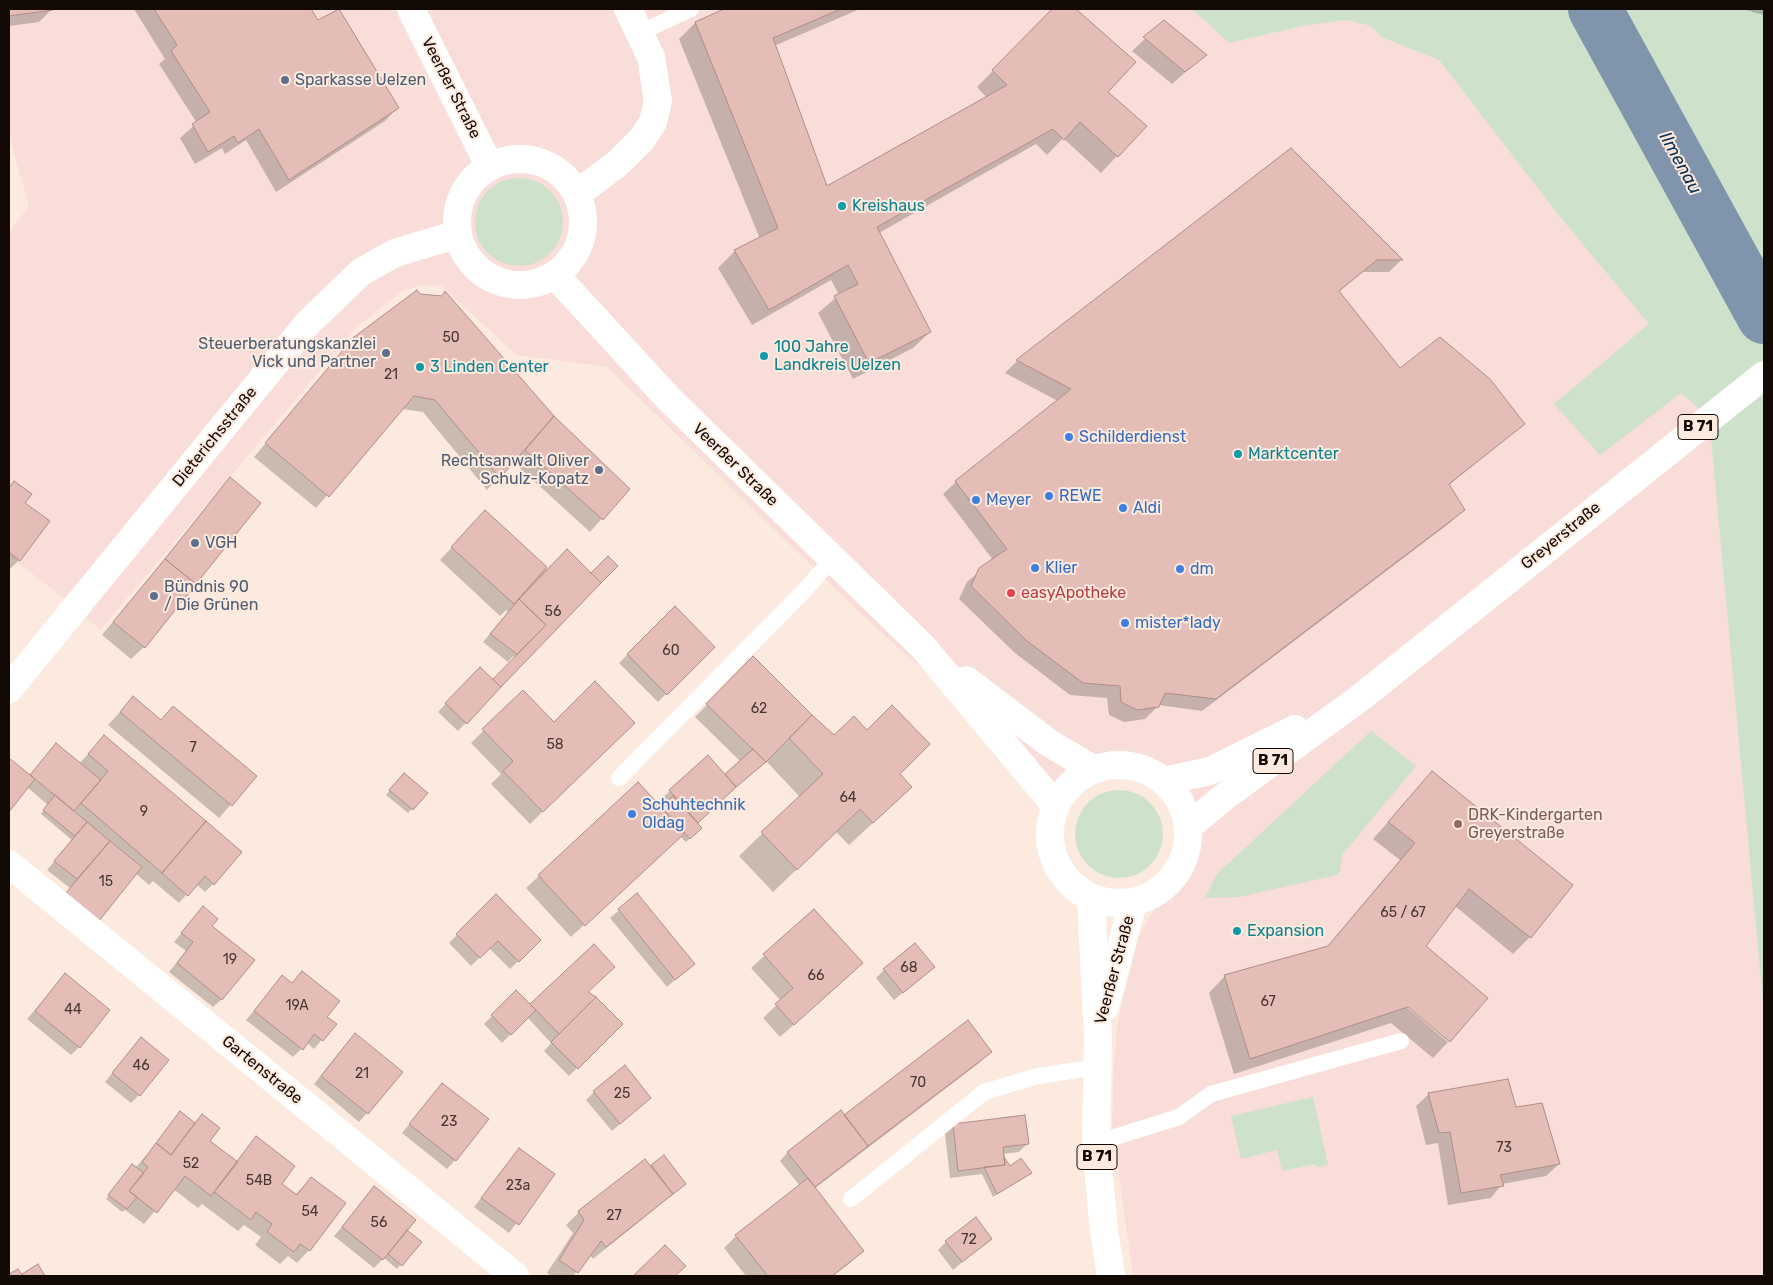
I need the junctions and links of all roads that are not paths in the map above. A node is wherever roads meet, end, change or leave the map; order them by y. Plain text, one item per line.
1 (411, 9) edge
2 (691, 9) edge
3 (634, 21) edge
4 (490, 167) junction
5 (577, 194) junction
6 (458, 234) junction
7 (555, 275) junction
8 (1764, 374) edge
9 (832, 559) junction
10 (923, 647) junction
11 (9, 688) edge
12 (1360, 698) junction
13 (1093, 769) junction
14 (619, 778) dead end
15 (1164, 781) junction
16 (1055, 805) junction
17 (1188, 827) junction
18 (9, 864) edge
19 (1091, 898) junction
20 (1133, 902) junction
21 (1098, 1038) junction
22 (1401, 1041) dead end
23 (1095, 1067) junction
24 (1096, 1144) junction
25 (851, 1199) dead end
26 (515, 1276) edge
27 (1111, 1276) edge

1 - 4 street, Veerßer Straße
2 - 3 lane
3 - 5 street
4 - 5 street
4 - 6 street
5 - 7 street
6 - 7 street
6 - 11 street, Dieterichsstraße
7 - 9 street, Veerßer Straße
8 - 12 street, Greyerstraße / B 71
9 - 10 street, Veerßer Straße
9 - 14 lane
10 - 13 street, Veerßer Straße
10 - 16 street, Veerßer Straße
12 - 15 street, Greyerstraße / B 71
12 - 17 street, Greyerstraße / B 71
13 - 15 street
13 - 16 street
15 - 17 street
16 - 19 street
17 - 20 street
18 - 26 street, Gartenstraße
19 - 20 street
19 - 21 street, Veerßer Straße / B 71
20 - 21 street, Veerßer Straße / B 71
21 - 23 street, Veerßer Straße / B 71
22 - 24 lane
23 - 24 street, Veerßer Straße / B 71
23 - 25 lane
24 - 27 street, Veerßer Straße / B 71

